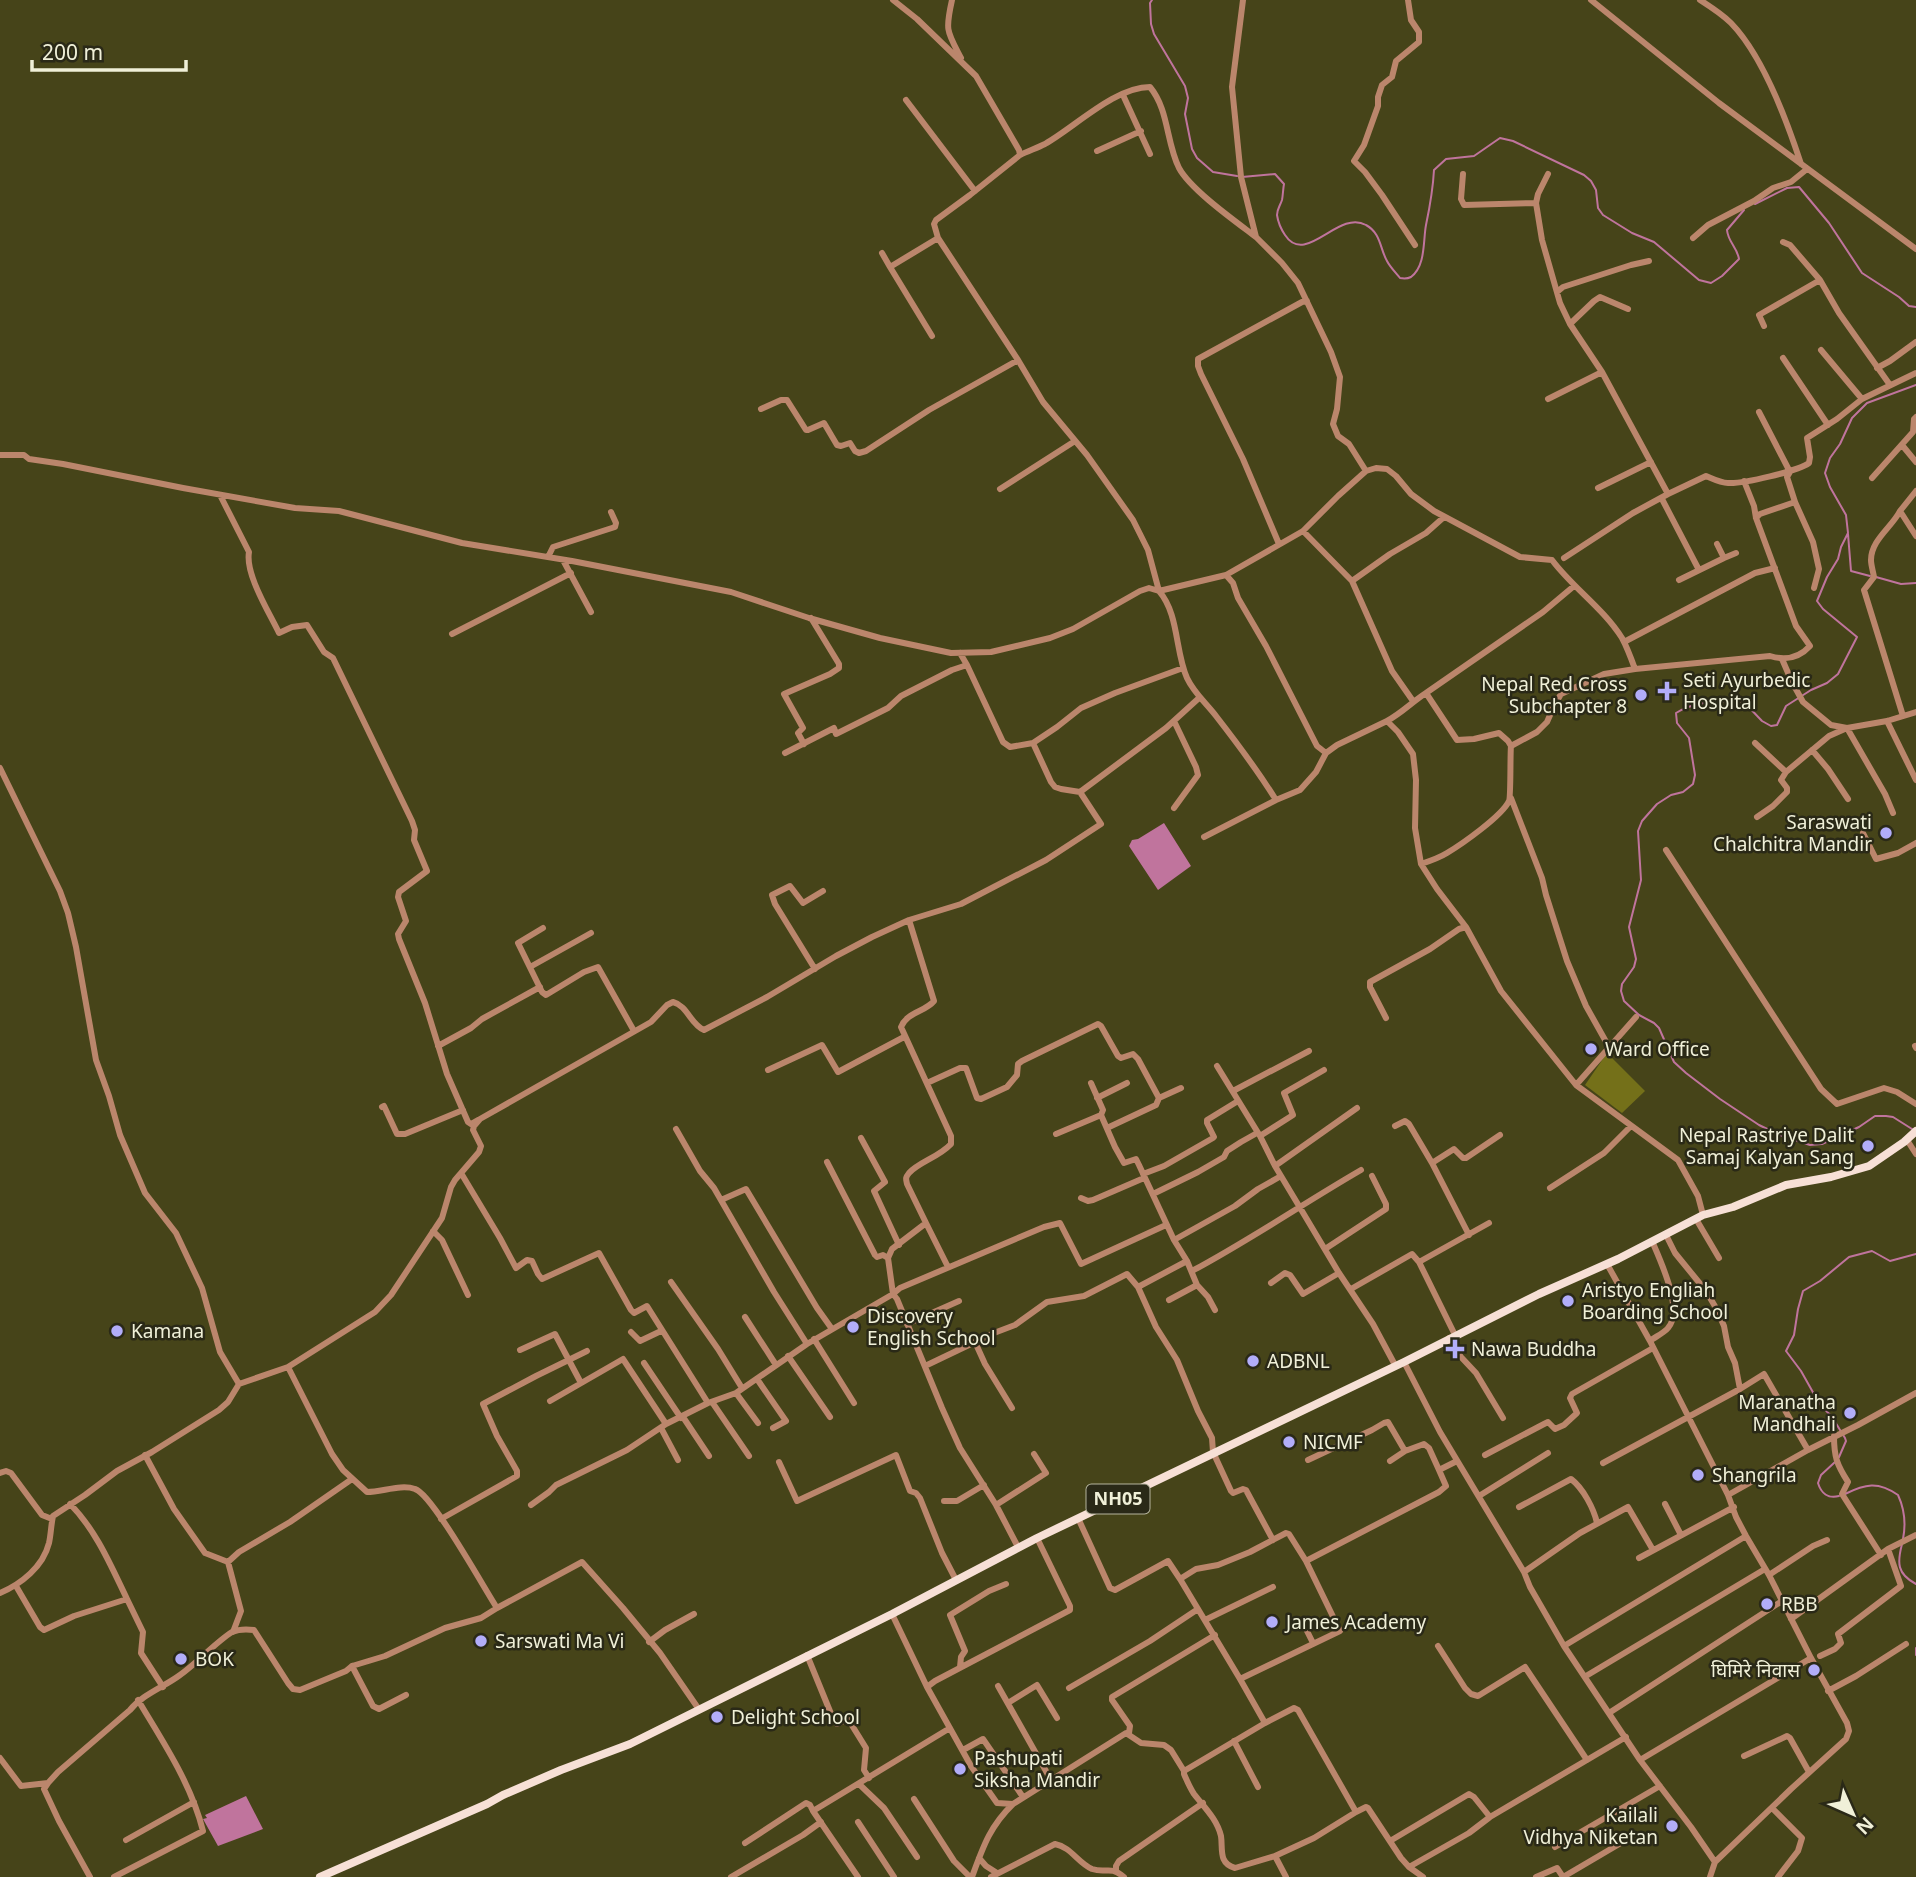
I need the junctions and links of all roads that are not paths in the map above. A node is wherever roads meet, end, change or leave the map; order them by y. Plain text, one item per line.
1 (893, 0) edge
2 (952, 0) edge
3 (1243, 0) edge
4 (1408, 0) edge
5 (1591, 0) edge
6 (1700, 0) edge
7 (964, 63) junction
8 (1123, 95) junction
9 (906, 100) dead end
10 (1140, 131) junction
11 (1097, 151) dead end
12 (1150, 154) dead end
13 (1020, 155) junction
14 (1804, 167) junction
15 (1463, 174) dead end
16 (1548, 174) dead end
17 (975, 191) junction
18 (1536, 203) junction
19 (1256, 237) junction
20 (938, 238) junction
21 (1693, 238) dead end
22 (1783, 242) dead end
23 (1415, 245) dead end
24 (1916, 249) edge
25 (882, 253) dead end
26 (1649, 261) dead end
27 (890, 267) junction
28 (1820, 280) junction
29 (1557, 292) junction
30 (1307, 301) junction
31 (1628, 309) dead end
32 (1570, 324) junction
33 (1764, 326) dead end
34 (932, 336) dead end
35 (1916, 342) edge
36 (1821, 350) dead end
37 (1783, 358) dead end
38 (1018, 360) junction
39 (1877, 368) junction
40 (1602, 372) junction
41 (1916, 373) edge
42 (1890, 385) junction
43 (1548, 399) dead end
44 (1862, 399) junction
45 (761, 409) dead end
46 (1759, 412) dead end
47 (1916, 417) edge
48 (1828, 425) junction
49 (1075, 441) junction
50 (1902, 445) junction
51 (0, 455) edge
52 (1651, 462) junction
53 (1916, 463) edge
54 (1366, 471) junction
55 (1790, 471) junction
56 (1872, 478) dead end
57 (1744, 481) junction
58 (1598, 488) dead end
59 (1000, 489) dead end
60 (1916, 491) edge
61 (220, 495) junction
62 (1665, 496) junction
63 (1795, 502) junction
64 (1900, 511) junction
65 (611, 512) dead end
66 (1444, 517) junction
67 (1756, 517) junction
68 (1303, 531) junction
69 (1916, 536) edge
70 (1279, 544) junction
71 (1717, 544) dead end
72 (1736, 553) dead end
73 (548, 557) junction
74 (1724, 558) junction
75 (563, 560) junction
76 (1554, 563) junction
77 (1774, 568) junction
78 (1699, 570) junction
79 (571, 573) junction
80 (1226, 575) junction
81 (1679, 580) dead end
82 (1352, 581) junction
83 (1574, 586) junction
84 (1814, 588) dead end
85 (1159, 591) junction
86 (591, 612) dead end
87 (811, 618) junction
88 (452, 634) dead end
89 (1624, 642) junction
90 (960, 653) junction
91 (1782, 659) junction
92 (967, 665) junction
93 (1183, 668) junction
94 (1635, 668) junction
95 (1426, 693) junction
96 (1199, 698) junction
97 (1413, 701) junction
98 (1916, 712) edge
99 (1398, 715) junction
100 (1903, 716) junction
101 (1174, 721) junction
102 (1387, 721) junction
103 (1887, 721) junction
104 (1847, 728) junction
105 (1398, 732) junction
106 (1033, 743) junction
107 (1755, 743) dead end
108 (804, 744) junction
109 (1511, 746) junction
110 (1812, 750) junction
111 (785, 753) dead end
112 (1326, 753) junction
113 (0, 768) edge
114 (1786, 772) junction
115 (1916, 780) edge
116 (1080, 792) junction
117 (1511, 799) junction
118 (1847, 799) dead end
119 (1276, 800) junction
120 (1174, 808) dead end
121 (1893, 813) dead end
122 (1757, 817) dead end
123 (1863, 834) dead end
124 (1204, 838) dead end
125 (1916, 843) edge
126 (1666, 850) dead end
127 (1422, 864) junction
128 (823, 891) dead end
129 (909, 920) junction
130 (1466, 927) junction
131 (543, 928) dead end
132 (591, 933) dead end
133 (530, 967) junction
134 (815, 969) junction
135 (540, 987) junction
136 (1636, 1017) dead end
137 (1386, 1018) dead end
138 (634, 1031) junction
139 (904, 1037) junction
140 (438, 1046) junction
141 (1609, 1047) junction
142 (1309, 1051) dead end
143 (1217, 1066) dead end
144 (768, 1070) dead end
145 (1324, 1070) dead end
146 (927, 1083) junction
147 (1091, 1083) dead end
148 (1128, 1083) dead end
149 (1576, 1085) junction
150 (1181, 1088) dead end
151 (1233, 1091) junction
152 (1097, 1098) junction
153 (1159, 1098) junction
154 (1238, 1101) junction
155 (1916, 1104) edge
156 (382, 1107) dead end
157 (1357, 1108) dead end
158 (463, 1111) junction
159 (1101, 1115) junction
160 (480, 1119) junction
161 (1395, 1126) dead end
162 (1631, 1126) junction
163 (1107, 1128) junction
164 (676, 1129) dead end
165 (1916, 1131) edge
166 (1056, 1134) dead end
167 (1259, 1134) junction
168 (1500, 1135) dead end
169 (861, 1138) dead end
170 (1906, 1140) junction
171 (1916, 1154) edge
172 (827, 1162) dead end
173 (1432, 1163) junction
174 (1275, 1166) junction
175 (1361, 1170) dead end
176 (461, 1173) junction
177 (1143, 1176) junction
178 (1281, 1176) junction
179 (1372, 1177) dead end
180 (1550, 1188) dead end
181 (1153, 1194) junction
182 (1081, 1198) dead end
183 (721, 1200) junction
184 (1299, 1206) junction
185 (1700, 1217) junction
186 (926, 1223) junction
187 (1489, 1223) dead end
188 (1166, 1225) junction
189 (433, 1231) junction
190 (1469, 1234) junction
191 (1666, 1235) junction
192 (1174, 1240) junction
193 (1652, 1241) junction
194 (899, 1245) junction
195 (1325, 1249) junction
196 (888, 1258) junction
197 (1719, 1258) dead end
198 (1188, 1261) junction
199 (1419, 1262) junction
200 (1607, 1264) junction
201 (948, 1267) junction
202 (1192, 1271) junction
203 (1339, 1273) junction
204 (671, 1282) dead end
205 (1271, 1283) dead end
206 (1197, 1285) junction
207 (1138, 1287) junction
208 (1351, 1289) junction
209 (893, 1294) junction
210 (468, 1295) dead end
211 (1169, 1300) dead end
212 (959, 1301) dead end
213 (1215, 1310) dead end
214 (745, 1317) dead end
215 (908, 1324) junction
216 (832, 1329) junction
217 (662, 1331) junction
218 (631, 1332) dead end
219 (1452, 1336) junction
220 (814, 1339) junction
221 (1650, 1340) junction
222 (975, 1342) junction
223 (807, 1343) junction
224 (1653, 1348) junction
225 (520, 1350) dead end
226 (587, 1350) dead end
227 (788, 1356) junction
228 (569, 1360) junction
229 (1404, 1362) junction
230 (644, 1363) dead end
231 (776, 1365) junction
232 (925, 1366) junction
233 (1395, 1366) junction
234 (288, 1367) junction
235 (757, 1379) junction
236 (581, 1383) junction
237 (239, 1384) junction
238 (1740, 1389) junction
239 (739, 1391) junction
240 (1916, 1393) edge
241 (550, 1401) dead end
242 (710, 1402) junction
243 (854, 1404) dead end
244 (1012, 1408) dead end
245 (1688, 1416) junction
246 (682, 1417) junction
247 (830, 1417) dead end
248 (1503, 1418) dead end
249 (758, 1423) dead end
250 (663, 1426) junction
251 (773, 1428) dead end
252 (1835, 1436) junction
253 (1808, 1450) junction
254 (1405, 1451) junction
255 (1213, 1452) junction
256 (1549, 1452) dead end
257 (1034, 1454) dead end
258 (145, 1455) junction
259 (1485, 1455) dead end
260 (709, 1456) dead end
261 (749, 1456) dead end
262 (678, 1460) dead end
263 (1308, 1461) dead end
264 (1390, 1461) dead end
265 (1457, 1461) junction
266 (779, 1462) dead end
267 (1603, 1463) dead end
268 (1439, 1470) junction
269 (0, 1473) edge
270 (352, 1479) junction
271 (984, 1485) junction
272 (1728, 1495) junction
273 (1479, 1496) junction
274 (944, 1501) dead end
275 (70, 1504) junction
276 (996, 1504) junction
277 (1665, 1504) dead end
278 (531, 1505) dead end
279 (1519, 1507) dead end
280 (1734, 1507) junction
281 (1078, 1518) junction
282 (441, 1519) junction
283 (52, 1520) junction
284 (1597, 1523) junction
285 (1682, 1535) junction
286 (1916, 1535) edge
287 (1746, 1536) junction
288 (1037, 1538) junction
289 (1273, 1540) junction
290 (1827, 1540) dead end
291 (1018, 1547) junction
292 (1888, 1549) junction
293 (1653, 1550) junction
294 (1881, 1555) junction
295 (1640, 1558) dead end
296 (1306, 1561) junction
297 (228, 1562) junction
298 (1524, 1572) junction
299 (1767, 1572) junction
300 (1180, 1579) junction
301 (956, 1580) junction
302 (1006, 1584) dead end
303 (16, 1586) junction
304 (1273, 1587) dead end
305 (0, 1593) edge
306 (127, 1599) junction
307 (1782, 1601) junction
308 (497, 1608) junction
309 (1198, 1609) junction
310 (694, 1614) dead end
311 (892, 1614) junction
312 (1791, 1619) junction
313 (1205, 1620) junction
314 (1304, 1625) dead end
315 (233, 1632) junction
316 (1215, 1635) junction
317 (649, 1642) junction
318 (1313, 1643) junction
319 (1906, 1644) dead end
320 (1438, 1646) dead end
321 (1564, 1646) junction
322 (807, 1655) junction
323 (1820, 1656) dead end
324 (1811, 1658) junction
325 (352, 1667) junction
326 (960, 1667) junction
327 (1586, 1676) junction
328 (1240, 1679) junction
329 (927, 1686) junction
330 (998, 1686) dead end
331 (163, 1687) junction
332 (1069, 1688) dead end
333 (1828, 1690) junction
334 (406, 1695) dead end
335 (138, 1700) junction
336 (1008, 1703) junction
337 (698, 1708) junction
338 (1609, 1713) junction
339 (1057, 1718) dead end
340 (1265, 1723) junction
341 (950, 1728) junction
342 (1129, 1734) junction
343 (1626, 1737) junction
344 (1234, 1741) junction
345 (962, 1750) junction
346 (1744, 1756) dead end
347 (0, 1758) edge
348 (1587, 1759) junction
349 (1640, 1760) junction
350 (1184, 1771) junction
351 (1809, 1773) junction
352 (869, 1778) junction
353 (1051, 1780) junction
354 (48, 1783) junction
355 (859, 1783) junction
356 (1660, 1786) junction
357 (1258, 1787) dead end
358 (1023, 1797) junction
359 (914, 1799) dead end
360 (194, 1802) junction
361 (1203, 1803) junction
362 (997, 1804) junction
363 (1013, 1804) junction
364 (1772, 1808) junction
365 (814, 1811) junction
366 (1356, 1812) junction
367 (1490, 1817) junction
368 (999, 1818) junction
369 (821, 1822) junction
370 (858, 1822) dead end
371 (126, 1840) dead end
372 (1626, 1840) dead end
373 (1390, 1841) junction
374 (745, 1843) dead end
375 (1555, 1847) dead end
376 (1275, 1856) junction
377 (917, 1857) dead end
378 (979, 1857) junction
379 (1715, 1862) junction
380 (1409, 1867) junction
381 (1116, 1870) junction
382 (994, 1875) edge
383 (90, 1877) edge
384 (114, 1877) edge
385 (320, 1877) edge
386 (731, 1877) edge
387 (858, 1877) edge
388 (894, 1877) edge
389 (971, 1877) edge
390 (1124, 1877) edge
391 (1286, 1877) edge
392 (1423, 1877) edge
393 (1536, 1877) edge
394 (1563, 1877) edge
395 (1710, 1877) edge
396 (1778, 1877) edge

1 - 7 street
2 - 7 street
3 - 19 street
4 - 23 street
5 - 14 street
6 - 14 street
7 - 13 street
8 - 10 street
8 - 13 street
8 - 19 street
9 - 17 street
10 - 11 street
10 - 12 street
13 - 17 street
14 - 21 street
14 - 24 street
15 - 18 street
16 - 18 street
17 - 20 street
18 - 29 street
19 - 30 street
20 - 27 street
20 - 38 street
22 - 28 street
25 - 27 street
26 - 29 street
27 - 34 street
28 - 33 street
28 - 39 street
29 - 32 street
30 - 54 street
30 - 70 street
31 - 32 street
32 - 40 street
35 - 39 street
36 - 44 street
37 - 48 street
38 - 45 street
38 - 49 street
39 - 42 street
40 - 43 street
40 - 52 street
41 - 42 street
42 - 44 street
44 - 48 street
46 - 55 street
47 - 50 street
48 - 55 street
49 - 59 street
49 - 85 street
50 - 53 street
50 - 56 street
51 - 61 street
52 - 58 street
52 - 62 street
54 - 66 street
54 - 68 street
55 - 57 street
55 - 63 street
57 - 62 street
57 - 67 street
60 - 64 street
61 - 73 street
61 - 140 street
62 - 76 street
62 - 78 street
63 - 67 street
63 - 84 street
64 - 69 street
64 - 100 street
65 - 73 street
66 - 76 street
66 - 82 street
67 - 77 street
68 - 70 street
68 - 82 street
70 - 80 street
71 - 74 street
72 - 74 street
73 - 75 street
74 - 78 street
75 - 79 street
75 - 87 street
76 - 83 street
77 - 89 street
77 - 91 street
78 - 81 street
79 - 86 street
79 - 88 street
80 - 85 street
80 - 112 street
82 - 97 street
83 - 89 street
83 - 95 street
85 - 90 street
85 - 93 street
87 - 90 street
87 - 108 street
89 - 94 street
90 - 92 street
91 - 94 street
91 - 104 street
92 - 106 street
92 - 108 street
93 - 96 street
93 - 106 street
94 - 109 street
95 - 97 street
95 - 109 street
96 - 101 street
96 - 119 street
97 - 99 street
98 - 100 street
99 - 102 street
99 - 105 street
100 - 103 street
101 - 116 street
101 - 120 street
102 - 105 street
102 - 112 street
103 - 104 street
103 - 115 street
104 - 110 street
104 - 121 street
105 - 127 street
106 - 116 street
107 - 114 street
108 - 111 street
109 - 117 street
110 - 114 street
110 - 118 street
112 - 119 street
113 - 237 street
114 - 122 street
116 - 129 street
117 - 127 street
117 - 141 street
119 - 124 street
123 - 125 street
126 - 155 street
127 - 130 street
128 - 134 street
129 - 134 street
129 - 139 street
130 - 137 street
130 - 149 street
131 - 133 street
132 - 133 street
133 - 135 street
134 - 138 street
135 - 138 street
135 - 140 street
136 - 141 street
138 - 160 street
139 - 144 street
139 - 146 street
140 - 158 street
141 - 149 street
142 - 151 street
143 - 151 street
145 - 167 street
146 - 153 street
146 - 186 street
147 - 152 street
148 - 152 street
149 - 162 street
150 - 153 street
151 - 154 street
152 - 159 street
153 - 163 street
154 - 167 street
154 - 177 street
156 - 158 street
157 - 174 street
158 - 160 street
159 - 163 street
159 - 166 street
160 - 176 street
161 - 173 street
162 - 180 street
162 - 185 street
163 - 177 street
164 - 183 street
165 - 170 main road, NH05
167 - 174 street
167 - 181 street
168 - 173 street
169 - 194 street
170 - 171 street
170 - 185 main road, NH05
172 - 196 street
173 - 190 street
174 - 178 street
175 - 184 street
176 - 189 street
176 - 217 street
177 - 181 street
177 - 182 street
178 - 184 street
178 - 192 street
179 - 195 street
181 - 188 street
183 - 216 street
183 - 223 street
184 - 195 street
184 - 202 street
185 - 191 main road, NH05
185 - 197 street
186 - 194 street
186 - 201 street
187 - 190 street
188 - 192 street
188 - 201 street
189 - 210 street
189 - 234 street
190 - 199 street
191 - 193 main road, NH05
191 - 238 street
192 - 198 street
193 - 200 main road, NH05
193 - 221 street
194 - 196 street
195 - 203 street
196 - 209 street
198 - 202 street
198 - 207 street
199 - 208 street
199 - 219 street
200 - 219 main road, NH05
200 - 221 street
201 - 209 street
202 - 206 street
203 - 205 street
203 - 208 street
204 - 239 street
206 - 211 street
206 - 213 street
207 - 222 street
207 - 255 street
208 - 233 street
209 - 215 street
209 - 216 street
212 - 215 street
214 - 231 street
215 - 232 street
216 - 220 street
217 - 218 street
217 - 242 street
219 - 229 main road, NH05
219 - 248 street
220 - 223 street
220 - 243 street
221 - 224 street
222 - 232 street
222 - 244 street
223 - 227 street
224 - 245 street
224 - 259 street
225 - 228 street
226 - 228 street
227 - 231 street
227 - 247 street
228 - 236 street
228 - 282 street
229 - 233 main road, NH05
229 - 265 street
230 - 246 street
231 - 235 street
232 - 271 street
233 - 255 main road, NH05
234 - 237 street
234 - 270 street
235 - 239 street
235 - 251 street
236 - 241 street
236 - 250 street
237 - 258 street
238 - 245 street
238 - 253 street
239 - 242 street
239 - 249 street
240 - 252 street
242 - 246 street
242 - 261 street
245 - 267 street
245 - 272 street
246 - 250 street
246 - 260 street
250 - 262 street
250 - 278 street
252 - 253 street
252 - 294 street
253 - 272 street
254 - 263 street
254 - 264 street
254 - 268 street
255 - 281 main road, NH05
255 - 289 street
256 - 273 street
257 - 276 street
258 - 275 street
258 - 297 street
265 - 268 street
265 - 273 street
266 - 301 street
268 - 296 street
269 - 283 street
270 - 282 street
270 - 297 street
271 - 274 street
271 - 276 street
272 - 280 street
273 - 298 street
275 - 283 street
275 - 306 street
276 - 291 street
277 - 285 street
279 - 284 street
280 - 285 street
280 - 287 street
281 - 288 main road, NH05
281 - 300 street
282 - 308 street
283 - 303 street
284 - 293 street
284 - 298 street
285 - 293 street
286 - 292 street
287 - 299 street
287 - 321 street
288 - 291 main road, NH05
288 - 326 street
289 - 296 street
289 - 300 street
290 - 299 street
291 - 301 main road, NH05
292 - 294 street
292 - 323 street
293 - 295 street
294 - 312 street
296 - 318 street
297 - 315 street
298 - 321 street
299 - 307 street
299 - 327 street
300 - 309 street
301 - 311 main road, NH05
302 - 326 street
303 - 305 street
303 - 306 street
304 - 313 street
306 - 331 street
307 - 312 street
307 - 338 street
308 - 317 street
308 - 325 street
309 - 313 street
309 - 332 street
310 - 317 street
311 - 322 main road, NH05
311 - 329 street
312 - 324 street
313 - 316 street
314 - 318 street
315 - 325 street
315 - 331 street
316 - 328 street
316 - 342 street
317 - 337 street
318 - 328 street
319 - 333 street
320 - 348 street
321 - 327 street
322 - 337 main road, NH05
322 - 352 street
324 - 333 street
324 - 349 street
325 - 334 street
326 - 329 street
327 - 338 street
328 - 340 street
329 - 341 street
330 - 336 street
331 - 335 street
333 - 351 street
335 - 354 street
335 - 360 street
336 - 339 street
336 - 353 street
337 - 385 main road, NH05
338 - 343 street
340 - 344 street
340 - 366 street
341 - 345 street
341 - 352 street
342 - 350 street
342 - 353 street
343 - 348 street
343 - 349 street
344 - 350 street
344 - 357 street
345 - 358 street
345 - 362 street
346 - 351 street
347 - 354 street
348 - 367 street
349 - 356 street
350 - 361 street
351 - 364 street
352 - 355 street
353 - 358 street
354 - 383 street
355 - 365 street
355 - 377 street
356 - 375 street
356 - 379 street
358 - 363 street
359 - 389 street
360 - 371 street
360 - 384 street
361 - 376 street
361 - 381 street
362 - 363 street
362 - 368 street
363 - 368 street
364 - 379 street
364 - 396 street
365 - 369 street
365 - 374 street
366 - 373 street
366 - 376 street
367 - 373 street
367 - 380 street
368 - 378 street
369 - 386 street
369 - 387 street
370 - 388 street
372 - 394 street
373 - 380 street
376 - 391 street
378 - 382 street
378 - 389 street
379 - 395 street
380 - 392 street
381 - 382 street
381 - 390 street
393 - 394 street

